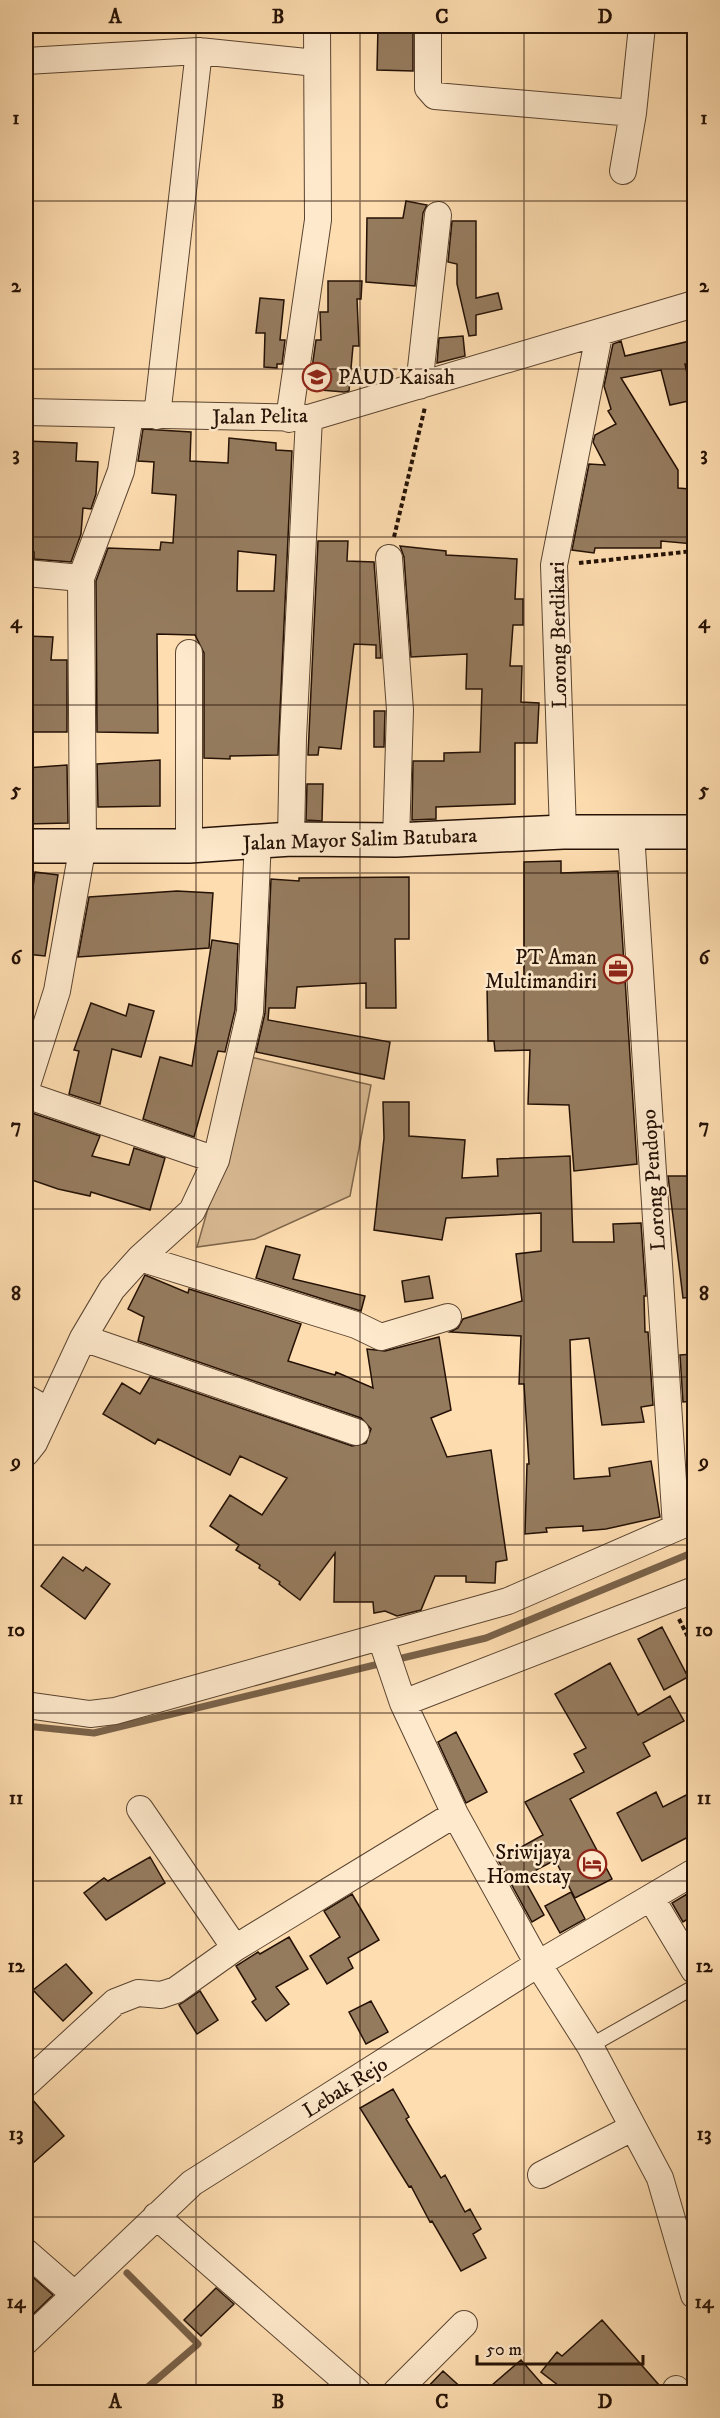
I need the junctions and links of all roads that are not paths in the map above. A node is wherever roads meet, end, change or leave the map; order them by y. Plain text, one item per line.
1 (317, 26) edge
2 (428, 26) edge
3 (642, 26) edge
4 (199, 51) junction
5 (26, 61) edge
6 (316, 63) junction
7 (633, 113) junction
8 (623, 171) dead end
9 (438, 215) dead end
10 (694, 304) edge
11 (599, 335) junction
12 (425, 385) junction
13 (26, 412) edge
14 (130, 415) junction
15 (157, 416) junction
16 (299, 419) junction
17 (388, 558) road end
18 (26, 573) edge
19 (81, 578) junction
20 (189, 653) dead end
21 (563, 832) junction
22 (631, 832) junction
23 (694, 832) edge
24 (291, 839) junction
25 (258, 840) junction
26 (396, 840) junction
27 (82, 845) junction
28 (26, 846) edge
29 (189, 846) junction
30 (26, 1088) edge
31 (26, 1095) edge
32 (216, 1160) junction
33 (140, 1258) junction
34 (448, 1317) dead end
35 (83, 1338) junction
36 (26, 1398) edge
37 (49, 1411) junction
38 (356, 1432) dead end
39 (26, 1453) edge
40 (685, 1524) edge
41 (694, 1590) edge
42 (382, 1641) junction
43 (400, 1695) junction
44 (26, 1705) edge
45 (140, 1809) dead end
46 (455, 1814) junction
47 (694, 1872) edge
48 (651, 1898) junction
49 (236, 1948) junction
50 (538, 1964) junction
51 (694, 1970) edge
52 (694, 1987) edge
53 (590, 2046) junction
54 (26, 2084) edge
55 (632, 2128) junction
56 (541, 2175) dead end
57 (156, 2216) junction
58 (26, 2252) edge
59 (73, 2293) junction
60 (694, 2295) edge
61 (464, 2324) dead end
62 (26, 2341) edge
63 (358, 2392) edge
64 (396, 2392) edge

1 - 6 street
2 - 7 street
3 - 7 street
4 - 5 street
4 - 6 street
4 - 15 street
6 - 16 street
7 - 8 street
9 - 12 street
10 - 11 street, Jalan Pelita
11 - 12 street, Jalan Pelita
11 - 21 street, Lorong Berdikari
12 - 16 street, Jalan Pelita
13 - 14 street, Jalan Pelita
14 - 15 street, Jalan Pelita
14 - 19 street
15 - 16 street, Jalan Pelita
16 - 24 street
17 - 26 street
18 - 19 street
19 - 27 street
20 - 29 street
21 - 22 street, Jalan Mayor Salim Batubara
21 - 26 street, Jalan Mayor Salim Batubara
22 - 23 street, Jalan Mayor Salim Batubara
22 - 40 street, Lorong Pendopo
24 - 25 street, Jalan Mayor Salim Batubara
24 - 26 street, Jalan Mayor Salim Batubara
25 - 29 street, Jalan Mayor Salim Batubara
25 - 32 street
27 - 28 street, Jalan Mayor Salim Batubara
27 - 29 street, Jalan Mayor Salim Batubara
27 - 30 street
31 - 32 street
32 - 33 street
33 - 34 street
33 - 35 street
35 - 37 street
35 - 38 street
36 - 37 street
37 - 39 street
40 - 42 street
41 - 43 street
42 - 43 street
42 - 44 street
43 - 46 street
45 - 49 street
46 - 49 street
46 - 50 street
47 - 48 street, Lebak Rejo
48 - 50 street, Lebak Rejo
48 - 51 street
49 - 54 street
50 - 53 street
50 - 57 street, Lebak Rejo
52 - 53 lane
53 - 55 street
55 - 56 street
55 - 60 street
57 - 59 street, Lebak Rejo
57 - 63 street
58 - 59 street
59 - 62 street, Lebak Rejo
61 - 64 street

